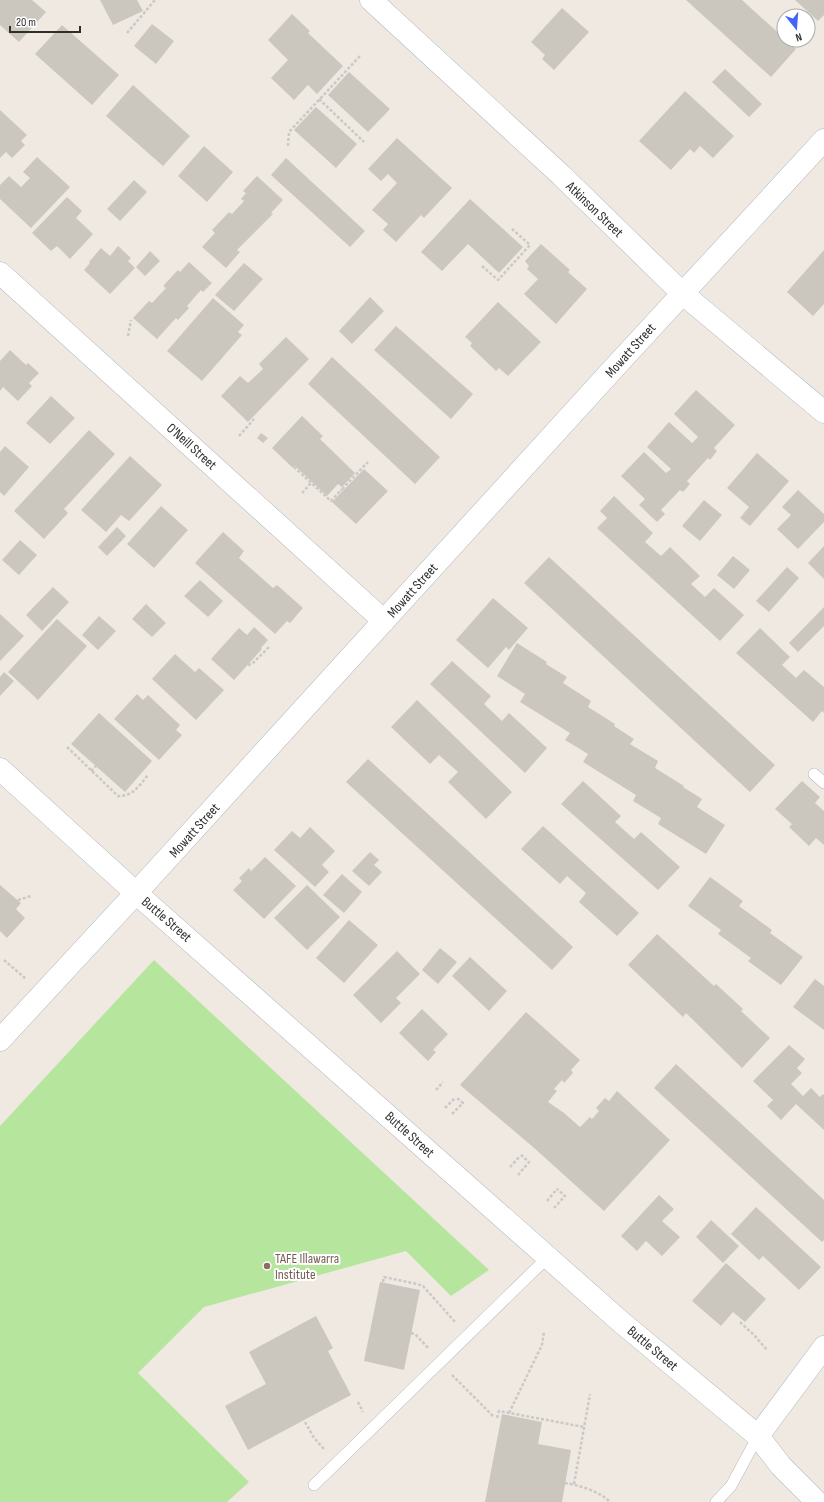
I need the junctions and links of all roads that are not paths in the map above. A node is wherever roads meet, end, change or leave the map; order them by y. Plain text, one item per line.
1 (371, 0) edge
2 (824, 140) edge
3 (0, 273) edge
4 (682, 293) junction
5 (824, 412) edge
6 (384, 621) junction
7 (0, 769) edge
8 (814, 774) dead end
9 (824, 783) edge
10 (136, 893) junction
11 (0, 1040) edge
12 (548, 1257) junction
13 (824, 1347) edge
14 (758, 1436) junction
15 (314, 1485) dead end
16 (716, 1502) edge
17 (817, 1502) edge

1 - 4 street, Atkinson Street
2 - 4 street, Mowatt Street
3 - 6 street, O'Neill Street
4 - 5 street, Atkinson Street
4 - 6 street, Mowatt Street
6 - 10 street, Mowatt Street
7 - 10 street, Buttle Street
8 - 9 lane
10 - 11 street, Mowatt Street
10 - 12 street, Buttle Street
12 - 14 street, Buttle Street
12 - 15 lane
13 - 14 street
14 - 16 lane
14 - 17 street, Buttle Street

